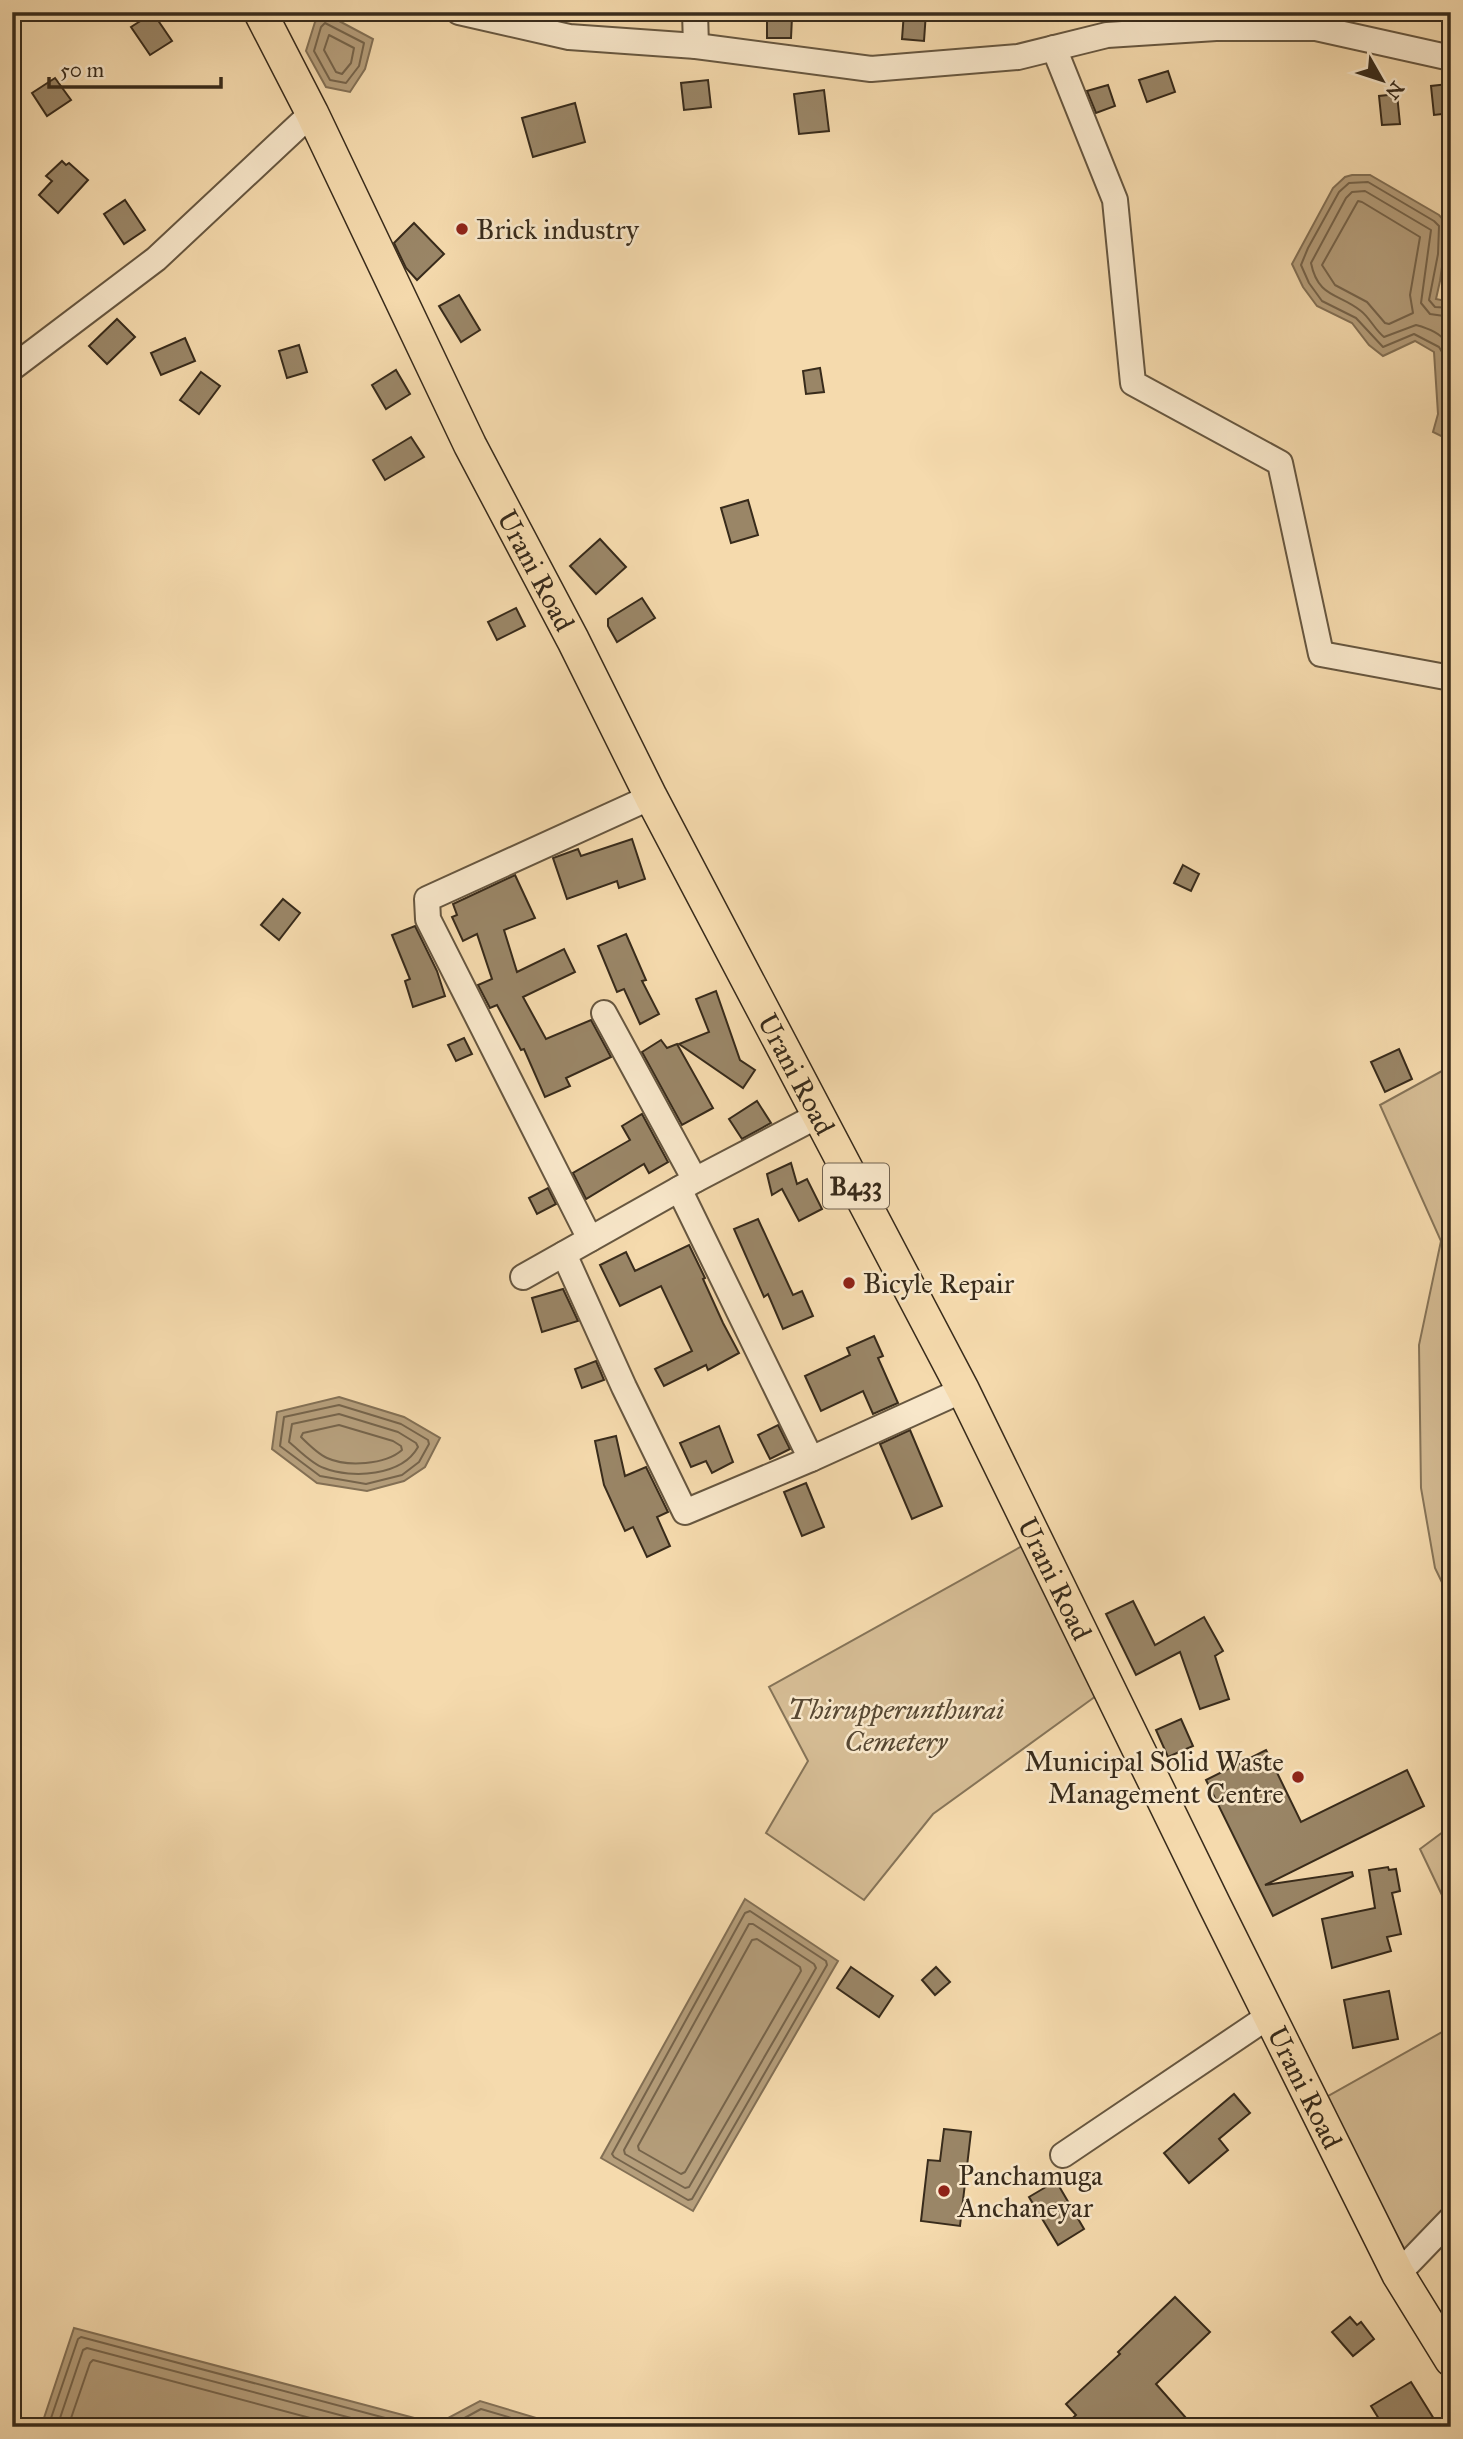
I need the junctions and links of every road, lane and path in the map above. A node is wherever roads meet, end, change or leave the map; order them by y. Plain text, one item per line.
1 (260, 12) edge
2 (459, 12) edge
3 (695, 12) edge
4 (1106, 24) edge
5 (696, 47) junction
6 (1054, 48) junction
7 (1451, 58) edge
8 (312, 113) junction
9 (14, 362) edge
10 (1451, 678) edge
11 (651, 797) junction
12 (604, 1013) dead end
13 (819, 1115) junction
14 (687, 1184) junction
15 (590, 1239) junction
16 (564, 1254) junction
17 (523, 1277) dead end
18 (963, 1390) junction
19 (811, 1459) junction
20 (1269, 2016) junction
21 (1063, 2155) dead end
22 (1451, 2219) edge
23 (1398, 2274) junction
24 (1451, 2360) edge

1 - 8 main road, Urani Road / B433
2 - 5 street
3 - 5 street
4 - 6 street
4 - 7 street
5 - 6 street
6 - 10 street
8 - 9 street
8 - 11 main road, Urani Road / B433
11 - 13 main road, Urani Road / B433
11 - 15 street
12 - 14 street
13 - 14 street
13 - 18 main road, Urani Road / B433
14 - 15 street
14 - 19 street
15 - 16 street
16 - 17 street
16 - 19 street
18 - 19 street
18 - 20 main road, Urani Road / B433
20 - 21 street
20 - 23 main road, Urani Road / B433
22 - 23 street
23 - 24 main road, Urani Road / B433

